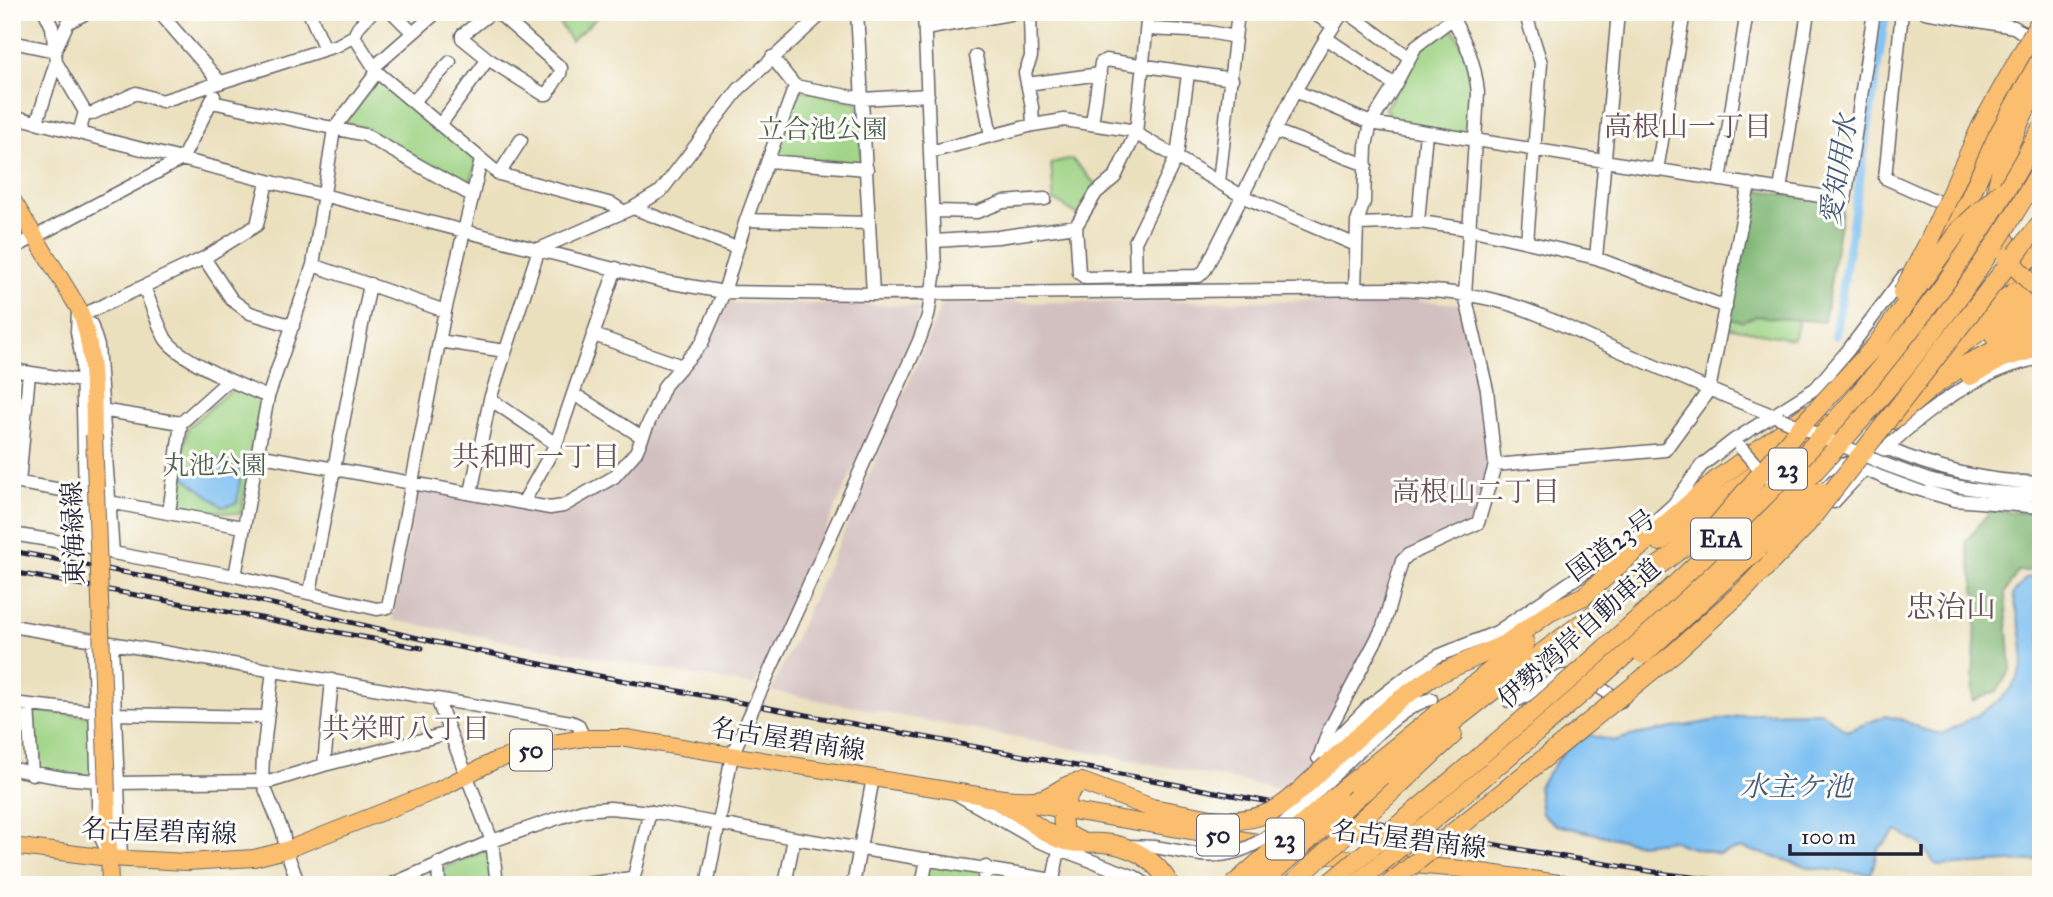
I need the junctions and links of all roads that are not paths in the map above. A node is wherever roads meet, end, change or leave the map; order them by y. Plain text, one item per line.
1 (45, 12) edge
2 (88, 12) edge
3 (159, 12) edge
4 (238, 12) edge
5 (247, 12) edge
6 (309, 12) edge
7 (372, 12) edge
8 (392, 12) edge
9 (437, 12) edge
10 (494, 12) edge
11 (824, 12) edge
12 (857, 12) edge
13 (924, 12) edge
14 (1021, 12) edge
15 (1030, 12) edge
16 (1148, 12) edge
17 (1238, 12) edge
18 (1311, 12) edge
19 (1345, 12) edge
20 (1525, 12) edge
21 (1618, 12) edge
22 (1684, 12) edge
23 (1747, 12) edge
24 (1808, 12) edge
25 (1874, 12) edge
26 (1902, 12) edge
27 (1924, 12) edge
28 (2038, 12) edge
29 (1457, 15) edge
30 (71, 17) edge
31 (2041, 19) edge
32 (1334, 26) junction
33 (925, 29) junction
34 (1148, 29) junction
35 (413, 33) junction
36 (2026, 35) junction
37 (354, 36) junction
38 (1235, 37) junction
39 (1326, 38) junction
40 (12, 42) edge
41 (325, 49) junction
42 (2041, 54) edge
43 (55, 56) junction
44 (976, 56) dead end
45 (772, 57) junction
46 (1409, 57) junction
47 (488, 58) junction
48 (450, 62) dead end
49 (1144, 66) junction
50 (376, 69) junction
51 (1100, 74) junction
52 (1188, 74) junction
53 (2041, 78) edge
54 (1232, 79) junction
55 (220, 82) junction
56 (1027, 84) junction
57 (1395, 85) junction
58 (795, 86) junction
59 (1294, 91) junction
60 (928, 95) junction
61 (863, 99) junction
62 (212, 102) junction
63 (413, 103) junction
64 (85, 112) junction
65 (12, 116) edge
66 (37, 122) junction
67 (1092, 123) junction
68 (1371, 123) junction
69 (440, 125) junction
70 (1032, 125) junction
71 (2041, 128) edge
72 (334, 129) junction
73 (1275, 131) junction
74 (1426, 132) junction
75 (79, 133) junction
76 (1136, 133) junction
77 (991, 136) junction
78 (521, 139) dead end
79 (1475, 141) junction
80 (1535, 151) junction
81 (930, 152) junction
82 (1177, 156) junction
83 (182, 159) junction
84 (481, 160) junction
85 (768, 161) junction
86 (1604, 161) junction
87 (1366, 165) junction
88 (2041, 168) edge
89 (867, 169) junction
90 (1657, 170) junction
91 (499, 174) junction
92 (1720, 180) junction
93 (1219, 182) junction
94 (267, 183) junction
95 (1749, 184) junction
96 (2041, 184) edge
97 (1780, 190) junction
98 (471, 195) junction
99 (324, 196) junction
100 (1242, 196) junction
101 (12, 199) edge
102 (1045, 199) dead end
103 (1940, 202) junction
104 (629, 210) junction
105 (934, 211) junction
106 (746, 220) junction
107 (1418, 222) junction
108 (2041, 222) edge
109 (869, 223) junction
110 (1357, 223) junction
111 (1076, 226) junction
112 (1469, 229) junction
113 (463, 230) junction
114 (2021, 230) dead end
115 (2041, 231) edge
116 (36, 238) junction
117 (934, 241) junction
118 (1527, 242) junction
119 (1356, 245) junction
120 (737, 248) junction
121 (12, 249) edge
122 (540, 249) junction
123 (2041, 250) edge
124 (2009, 254) junction
125 (204, 258) junction
126 (1595, 258) junction
127 (313, 265) junction
128 (1981, 267) junction
129 (615, 268) junction
130 (2041, 275) edge
131 (1136, 277) junction
132 (2041, 281) edge
133 (370, 284) junction
134 (144, 287) junction
135 (1354, 290) junction
136 (723, 292) junction
137 (2041, 293) edge
138 (932, 294) junction
139 (873, 295) junction
140 (1465, 295) junction
141 (1726, 307) junction
142 (83, 311) junction
143 (445, 312) junction
144 (2041, 312) edge
145 (293, 326) junction
146 (2041, 328) edge
147 (594, 335) junction
148 (439, 341) junction
149 (2041, 347) edge
150 (505, 351) junction
151 (1914, 358) junction
152 (2041, 358) edge
153 (682, 366) junction
154 (12, 370) edge
155 (29, 373) junction
156 (229, 380) junction
157 (82, 381) junction
158 (1836, 388) junction
159 (1709, 390) junction
160 (574, 394) junction
161 (268, 397) junction
162 (490, 398) junction
163 (1889, 398) junction
164 (102, 410) junction
165 (1776, 416) junction
166 (181, 423) junction
167 (642, 437) junction
168 (556, 444) junction
169 (1737, 444) junction
170 (1864, 446) junction
171 (1886, 448) junction
172 (257, 455) junction
173 (1495, 465) junction
174 (333, 468) junction
175 (1863, 469) junction
176 (16, 482) edge
177 (413, 482) junction
178 (2041, 483) edge
179 (471, 493) junction
180 (86, 494) junction
181 (2041, 494) edge
182 (109, 502) junction
183 (523, 503) junction
184 (1791, 504) junction
185 (2041, 507) edge
186 (169, 513) junction
187 (243, 527) junction
188 (12, 534) edge
189 (86, 546) junction
190 (113, 553) junction
191 (235, 576) junction
192 (310, 592) junction
193 (1584, 596) junction
194 (12, 626) edge
195 (1704, 633) junction
196 (93, 639) junction
197 (111, 643) junction
198 (1539, 654) junction
199 (273, 670) junction
200 (1413, 671) junction
201 (1432, 677) junction
202 (332, 680) junction
203 (1410, 691) junction
204 (438, 699) junction
205 (1431, 699) dead end
206 (1509, 701) dead end
207 (12, 703) edge
208 (28, 705) junction
209 (95, 713) junction
210 (113, 714) junction
211 (267, 717) junction
212 (449, 733) junction
213 (584, 738) junction
214 (732, 755) junction
215 (324, 765) junction
216 (12, 769) edge
217 (32, 774) junction
218 (466, 777) junction
219 (873, 778) junction
220 (1331, 779) junction
221 (262, 781) junction
222 (1082, 782) junction
223 (107, 785) junction
224 (1440, 790) junction
225 (951, 791) junction
226 (986, 797) junction
227 (1065, 810) junction
228 (650, 811) junction
229 (718, 823) junction
230 (794, 838) junction
231 (492, 841) junction
232 (1090, 843) junction
233 (1117, 845) junction
234 (12, 846) edge
235 (859, 848) junction
236 (286, 850) junction
237 (1059, 850) junction
238 (115, 858) junction
239 (927, 859) junction
240 (1368, 861) junction
241 (438, 863) junction
242 (986, 867) junction
243 (1506, 880) edge
244 (632, 882) edge
245 (1053, 882) edge
246 (110, 885) edge
247 (299, 885) edge
248 (390, 885) edge
249 (439, 885) edge
250 (497, 885) edge
251 (576, 885) edge
252 (707, 885) edge
253 (785, 885) edge
254 (853, 885) edge
255 (922, 885) edge
256 (983, 885) edge
257 (1147, 885) edge
258 (1170, 885) edge
259 (1233, 885) edge
260 (1259, 885) edge
261 (1291, 885) edge
262 (1327, 885) edge
263 (1356, 885) edge
264 (1367, 885) edge
265 (1388, 885) edge
266 (1573, 885) edge

1 - 43 street
2 - 30 street
3 - 55 street
4 - 5 street
6 - 41 street
7 - 37 street
8 - 35 street
9 - 35 street
10 - 47 street
10 - 47 street
11 - 45 street
12 - 61 street
13 - 33 street
14 - 33 street
15 - 56 street
16 - 34 street
17 - 38 street
18 - 32 street
19 - 32 street
19 - 46 street
20 - 80 street
21 - 86 street
22 - 90 street
23 - 92 street
24 - 97 street
25 - 97 street
26 - 103 street
27 - 36 street
28 - 36 street
29 - 46 street
29 - 79 street
30 - 43 street
31 - 158 highway, bridge
32 - 39 street
33 - 60 street
34 - 38 street
34 - 49 street
35 - 50 street
36 - 103 street
37 - 41 street
37 - 50 street
38 - 54 street
39 - 57 street
39 - 59 street
40 - 43 street
41 - 55 street
42 - 193 highway
43 - 64 street
43 - 66 street
44 - 77 street
45 - 58 street
45 - 104 street
46 - 57 street
47 - 69 street
48 - 63 street
49 - 51 street
49 - 52 street
49 - 76 street
50 - 63 street
50 - 72 street
51 - 56 street
51 - 67 street
52 - 54 street
52 - 82 street
53 - 124 highway
54 - 93 street
55 - 62 street
55 - 64 street
56 - 70 street
57 - 68 street
58 - 61 street
58 - 85 street
59 - 68 street
59 - 73 street
60 - 61 street
60 - 81 street
61 - 89 street
62 - 72 street
62 - 83 street
63 - 69 street
64 - 75 street
65 - 66 street
66 - 75 street
67 - 70 street
67 - 76 street
68 - 74 street
68 - 87 street
69 - 84 street
70 - 77 street
71 - 224 highway, 伊勢湾岸自動車道 / E1A, bridge
72 - 98 street
72 - 99 street
73 - 87 street
73 - 100 street
74 - 79 street
74 - 107 street
75 - 83 street
76 - 82 street
76 - 111 street
77 - 81 street
78 - 91 street
79 - 80 street
79 - 112 street
80 - 86 street
80 - 118 street
81 - 105 street
82 - 93 street
82 - 131 street
83 - 94 street
83 - 116 street
84 - 91 street
84 - 98 street
85 - 89 street
85 - 106 street
86 - 90 street
86 - 126 street
87 - 110 street
88 - 128 highway, 伊勢湾岸自動車道 / E1A, bridge
88 - 158 highway, bridge
89 - 109 street
90 - 92 street
91 - 104 street
92 - 95 street
93 - 100 street
94 - 99 street
94 - 125 street
95 - 97 street
95 - 141 street
96 - 128 highway, bridge
98 - 113 street
99 - 113 street
99 - 127 street
100 - 119 street
100 - 131 street
101 - 116 main road, 東海緑線
102 - 105 street
103 - 165 street
104 - 120 street
104 - 122 street
105 - 117 street
106 - 109 street
106 - 120 street
107 - 110 street
107 - 112 street
108 - 265 highway, bridge
109 - 139 street
110 - 119 street
111 - 117 street
111 - 131 street
112 - 118 street
112 - 140 street
113 - 122 street
113 - 143 street
114 - 115 street
116 - 121 street
116 - 142 main road, 東海緑線
117 - 138 street
118 - 126 street
119 - 135 street
120 - 136 street
122 - 129 street
122 - 150 street
123 - 151 highway
124 - 132 highway
124 - 137 highway, bridge
125 - 134 street
125 - 145 street
126 - 141 street
127 - 133 street
127 - 145 street
128 - 263 highway, 伊勢湾岸自動車道 / E1A, bridge
129 - 136 street
129 - 147 street
130 - 151 highway, 国道23号 / 23
133 - 143 street
133 - 174 street
134 - 142 street
134 - 156 street
135 - 138 street
135 - 140 street
136 - 139 street
136 - 153 street
137 - 163 highway, 国道23号 / 23
138 - 139 street
138 - 214 street, bridge
140 - 159 street
140 - 173 street
141 - 159 street
142 - 157 street
142 - 164 street
142 - 223 main road, 東海緑線, bridge
143 - 148 street
144 - 163 highway
145 - 161 street
146 - 170 highway, bridge
147 - 153 street
147 - 160 street
148 - 150 street
148 - 177 street
149 - 170 highway, bridge
150 - 162 street
151 - 193 highway, 国道23号 / 23
152 - 171 street
153 - 167 street
154 - 155 street
155 - 157 street
155 - 176 street
156 - 161 street
156 - 166 street
157 - 180 street
158 - 224 highway, bridge
159 - 165 street
159 - 173 street
160 - 167 street
160 - 168 street
161 - 172 street
162 - 168 street
162 - 179 street
163 - 198 highway, 国道23号 / 23
164 - 166 street
164 - 182 street
165 - 169 street
165 - 181 street, bridge
166 - 186 street
167 - 183 street
168 - 183 street
169 - 184 street, bridge
169 - 200 street
170 - 263 highway, bridge
171 - 175 street
171 - 178 street
172 - 174 street
172 - 187 street
173 - 200 street
174 - 177 street
174 - 192 street
175 - 184 street
175 - 185 street
175 - 195 street
176 - 180 street
177 - 179 street
177 - 192 street
179 - 183 street
180 - 189 street
182 - 186 street
182 - 190 street
184 - 195 street
186 - 187 street
187 - 191 street
188 - 189 street
189 - 190 street
190 - 191 street
191 - 192 street
193 - 201 highway
193 - 220 highway, 国道23号 / 23
194 - 196 street
195 - 206 street
196 - 197 street
196 - 209 street
197 - 199 street
197 - 210 street
198 - 260 highway, 国道23号 / 23, bridge
198 - 261 highway, bridge
199 - 202 street
199 - 211 street
200 - 201 street
200 - 203 highway
201 - 203 highway
202 - 204 street
202 - 215 street
203 - 220 highway
204 - 212 street
204 - 213 street
205 - 220 street
207 - 208 street
208 - 209 street
208 - 217 street
209 - 210 street
209 - 223 street
210 - 211 street
210 - 223 street
211 - 221 street
212 - 215 street
212 - 218 street
213 - 214 main road, 名古屋碧南線 / 50
213 - 218 main road, 名古屋碧南線 / 50
214 - 219 main road, 名古屋碧南線 / 50
214 - 229 street
215 - 221 street
216 - 217 street
217 - 223 street
218 - 231 street
218 - 236 main road, 名古屋碧南線 / 50
219 - 225 main road, 名古屋碧南線 / 50
219 - 235 street
220 - 222 highway, bridge
220 - 233 street, bridge
220 - 259 highway, 国道23号 / 23, bridge
221 - 223 street
221 - 236 street
222 - 226 highway
222 - 227 highway
223 - 238 main road, 東海緑線
224 - 262 highway, 伊勢湾岸自動車道 / E1A, bridge
225 - 226 main road, 名古屋碧南線 / 50
225 - 237 street
226 - 227 main road, 名古屋碧南線 / 50
226 - 232 highway
227 - 232 highway
227 - 240 main road, 名古屋碧南線 / 50
228 - 229 street
228 - 231 street
228 - 244 street
229 - 230 street
229 - 252 street
230 - 235 street
230 - 253 street
231 - 241 street
231 - 250 street
232 - 233 highway
233 - 258 highway
234 - 238 main road, 名古屋碧南線 / 50
235 - 239 street
235 - 254 street
236 - 238 main road, 名古屋碧南線 / 50
236 - 247 street
237 - 245 street
237 - 257 street
238 - 246 main road, 東海緑線
239 - 242 street
239 - 255 street
240 - 243 main road, 名古屋碧南線 / 50
240 - 263 highway
240 - 264 highway
241 - 248 street
241 - 249 street
242 - 245 street
242 - 256 street
243 - 266 main road, 名古屋碧南線 / 50
244 - 251 street

